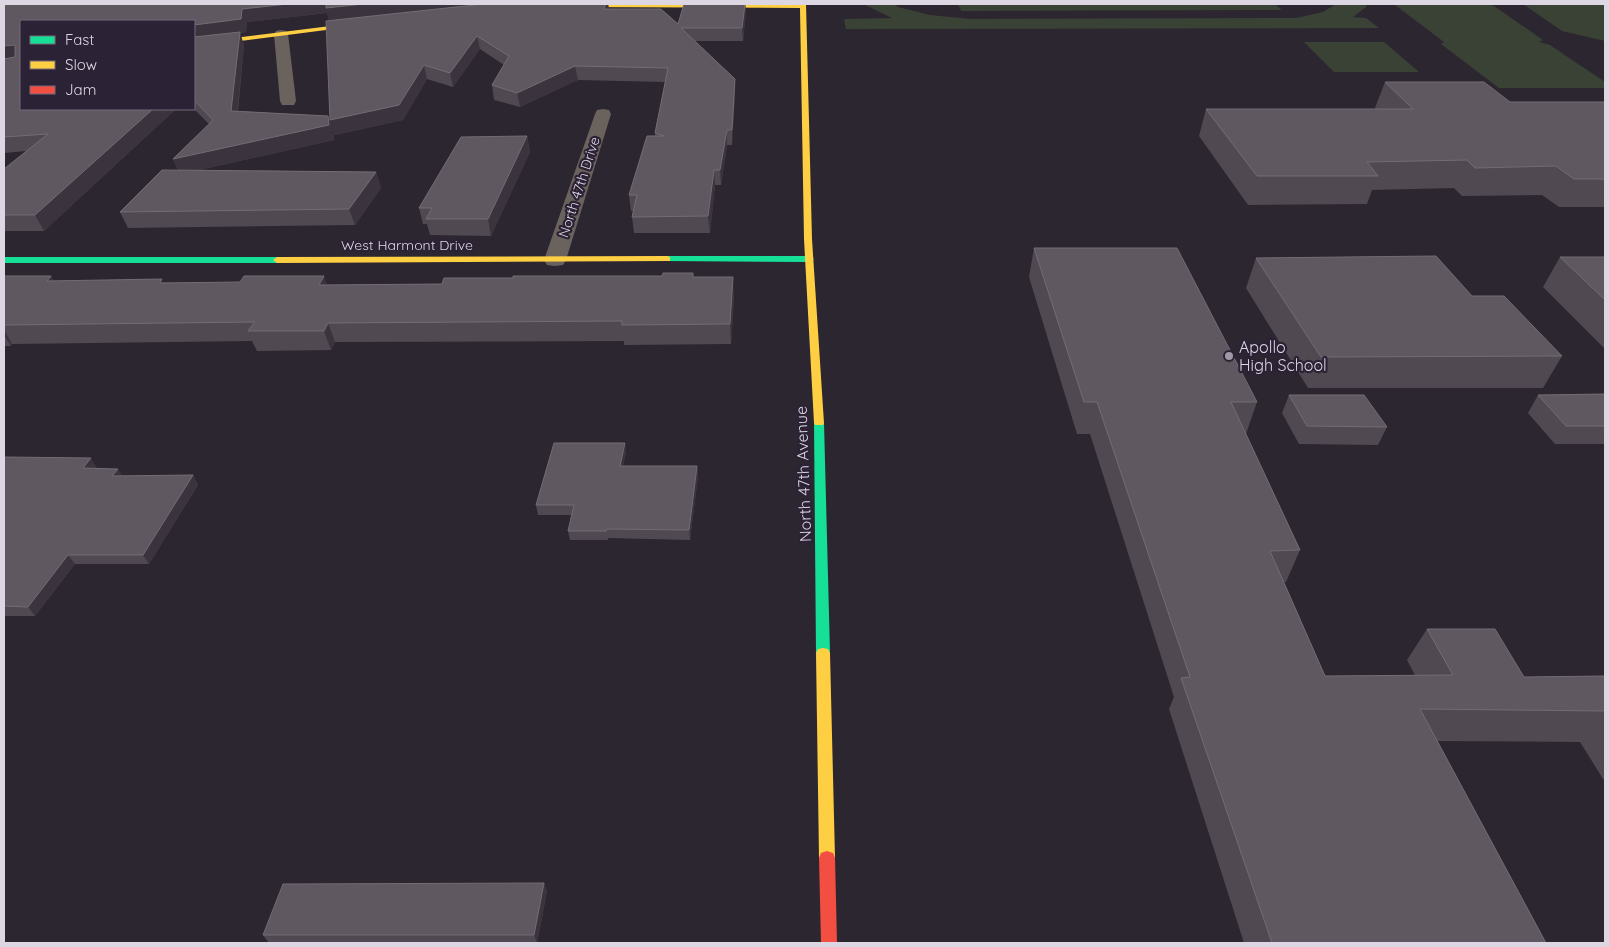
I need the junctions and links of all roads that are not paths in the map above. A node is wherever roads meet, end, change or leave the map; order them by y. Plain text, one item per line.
1 (648, 5) edge
2 (804, 5) edge
3 (563, 7) edge
4 (373, 23) edge
5 (281, 34) junction
6 (195, 45) edge
7 (288, 101) dead end
8 (603, 114) dead end
9 (810, 259) junction
10 (4, 260) edge
11 (555, 260) junction
12 (829, 943) edge

1 - 2 street
1 - 3 street
2 - 9 street, North 47th Avenue
4 - 5 street
5 - 6 street
5 - 7 street
8 - 11 street, North 47th Drive
9 - 11 street, West Harmont Drive
9 - 12 street, North 47th Avenue
10 - 11 street, West Harmont Drive

